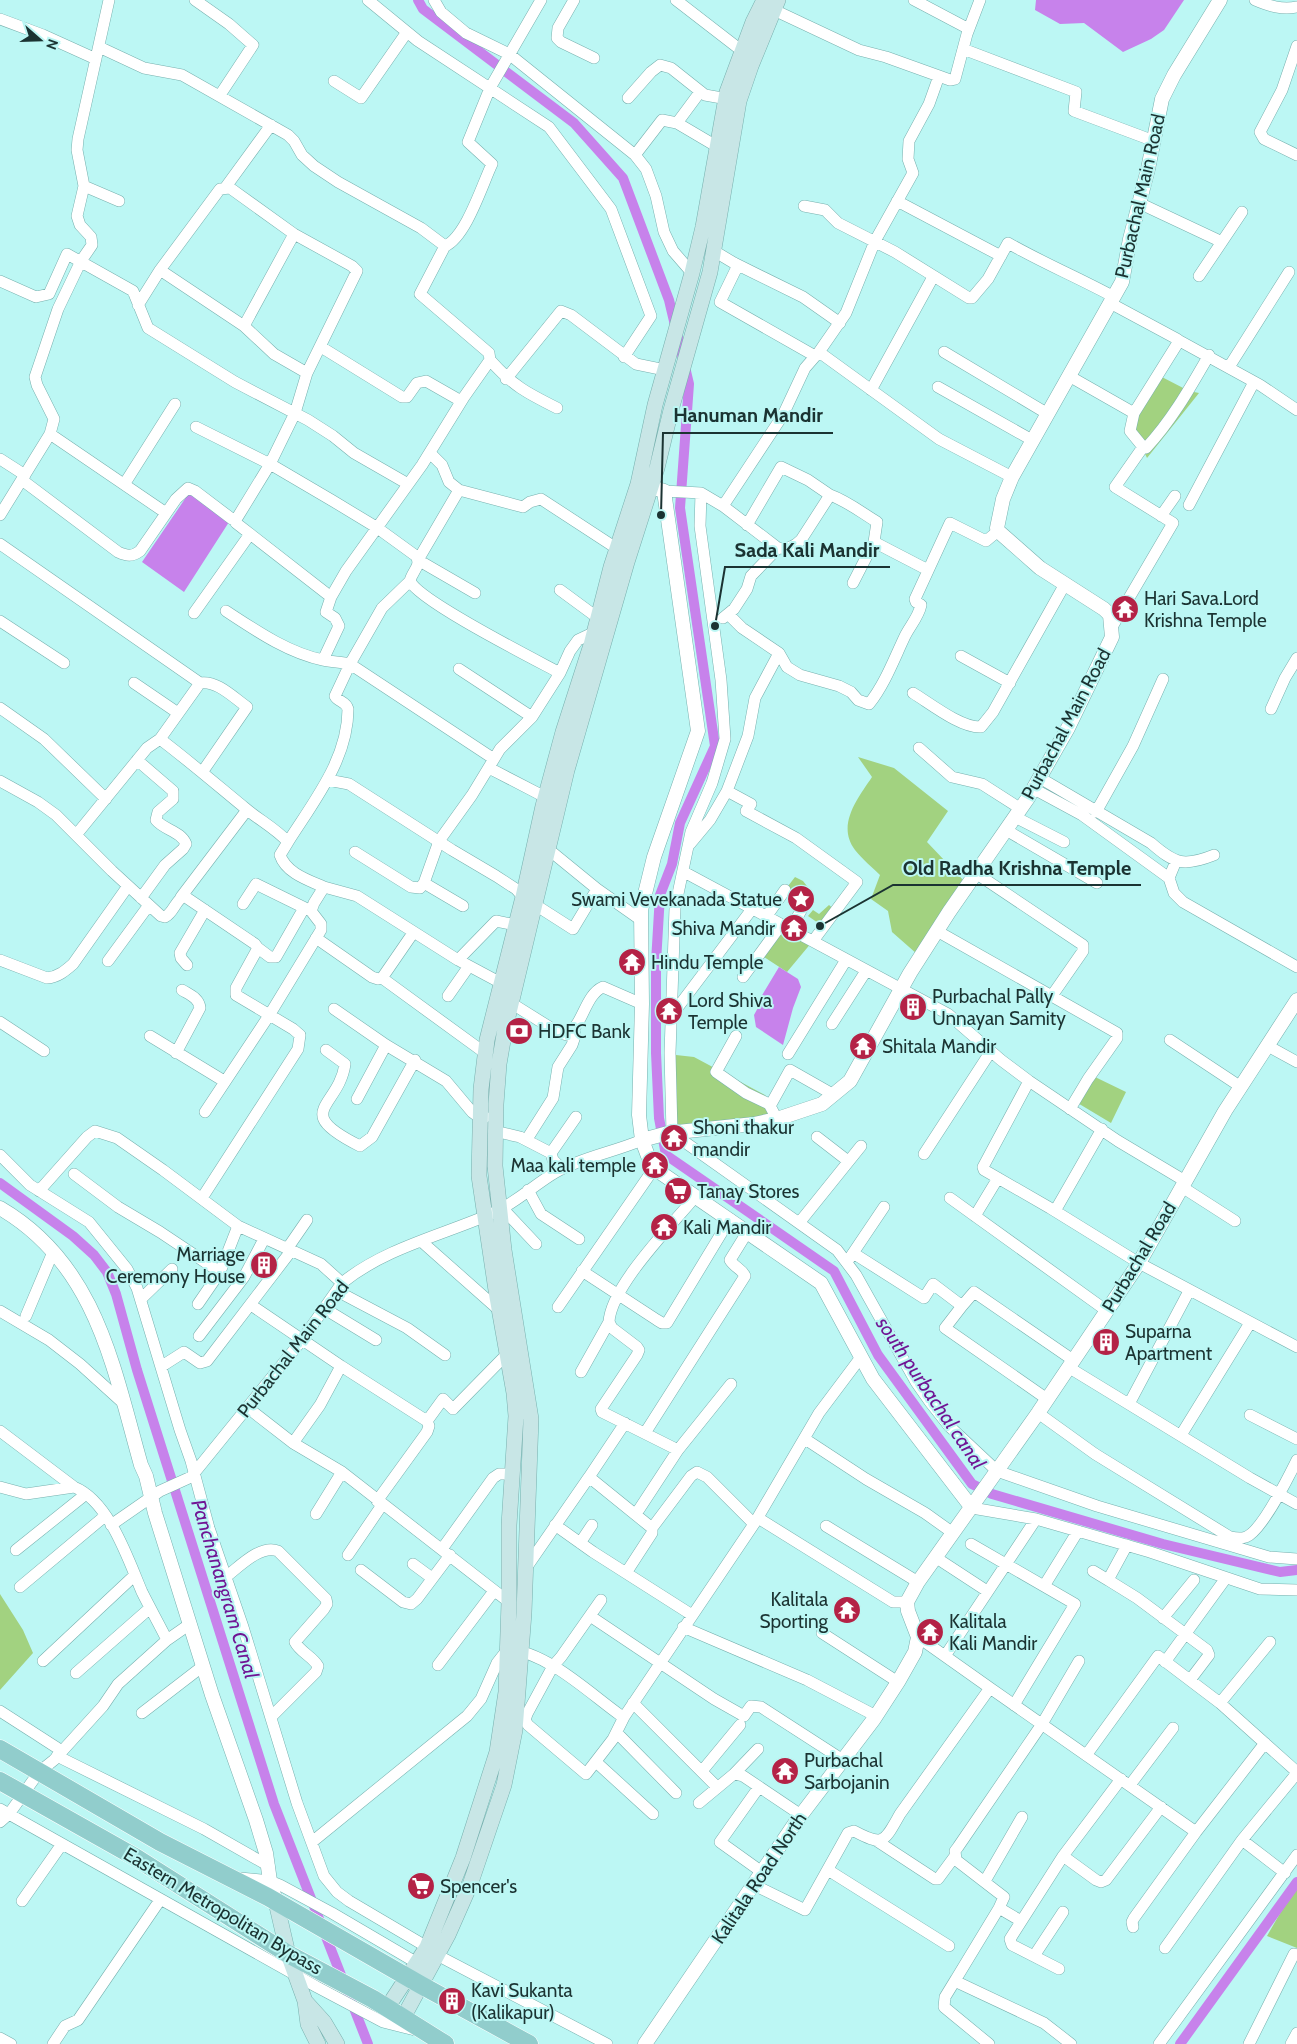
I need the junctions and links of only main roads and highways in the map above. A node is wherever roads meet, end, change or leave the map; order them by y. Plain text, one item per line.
1 (772, 3) edge
2 (732, 100) junction
3 (613, 588) junction
4 (529, 901) junction
5 (489, 1122) junction
6 (515, 1650) junction
7 (0, 1749) edge
8 (0, 1781) edge
9 (283, 1906) junction
10 (295, 1963) junction
11 (418, 1973) junction
12 (305, 2001) junction
13 (381, 2010) junction
14 (403, 2018) junction
15 (432, 2039) edge
16 (318, 2044) edge
17 (337, 2044) edge
18 (529, 2044) edge

1 - 2 main road
1 - 2 main road
2 - 3 main road
2 - 3 main road
3 - 4 main road
3 - 4 main road
4 - 5 main road
4 - 5 main road
5 - 6 main road
5 - 6 main road
6 - 11 main road
7 - 9 main road, Eastern Metropolitan Bypass
8 - 10 main road, Eastern Metropolitan Bypass
9 - 10 main road
9 - 11 main road, Eastern Metropolitan Bypass
10 - 12 main road
10 - 13 main road, Eastern Metropolitan Bypass
11 - 13 main road
11 - 14 main road
11 - 18 main road, Eastern Metropolitan Bypass
12 - 16 main road
12 - 17 main road
13 - 14 main road, Eastern Metropolitan Bypass
14 - 15 main road, Eastern Metropolitan Bypass

